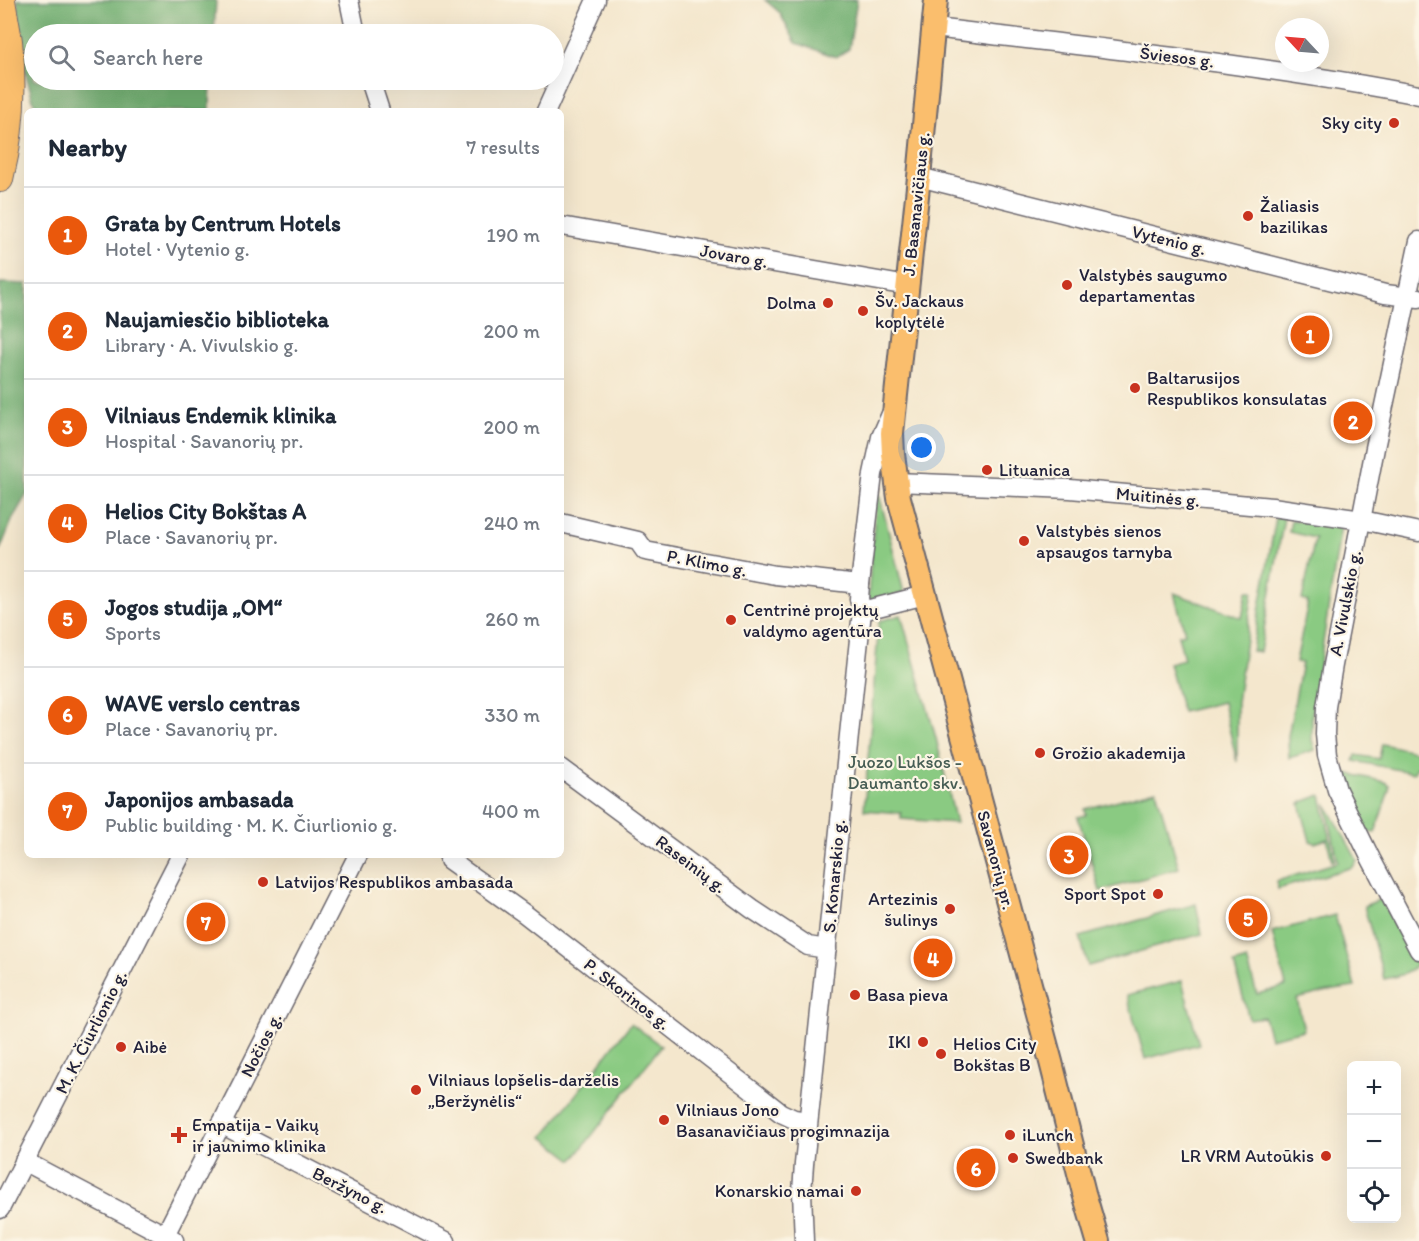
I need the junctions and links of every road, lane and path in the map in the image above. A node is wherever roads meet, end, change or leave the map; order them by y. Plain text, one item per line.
1 (2, 0) edge
2 (349, 0) edge
3 (596, 0) edge
4 (936, 0) edge
5 (354, 24) edge
6 (934, 28) junction
7 (564, 71) edge
8 (373, 90) edge
9 (555, 90) edge
10 (1419, 95) edge
11 (379, 108) edge
12 (547, 108) edge
13 (919, 177) junction
14 (0, 179) edge
15 (564, 227) edge
16 (1419, 241) edge
17 (908, 286) junction
18 (1413, 297) edge
19 (894, 407) junction
20 (896, 482) junction
21 (1362, 520) junction
22 (564, 524) edge
23 (1419, 532) edge
24 (860, 584) junction
25 (925, 595) junction
26 (861, 611) junction
27 (564, 770) edge
28 (179, 858) edge
29 (356, 858) edge
30 (449, 860) dead end
31 (826, 949) junction
32 (1419, 950) edge
33 (808, 1121) junction
34 (221, 1124) junction
35 (24, 1161) junction
36 (0, 1209) edge
37 (170, 1238) edge
38 (446, 1241) edge
39 (804, 1241) edge
40 (1098, 1241) edge

1 - 14 highway
2 - 5 street
3 - 7 street
4 - 6 main road, J. Basanavičiaus g.
6 - 10 street, Šviesos g.
6 - 13 main road, J. Basanavičiaus g.
8 - 11 street
9 - 12 street
13 - 17 main road, J. Basanavičiaus g.
13 - 18 street, Vytenio g.
15 - 17 street, Jovaro g.
16 - 18 street, A. Vivulskio g.
17 - 19 main road, J. Basanavičiaus g.
18 - 21 street, A. Vivulskio g.
19 - 20 main road, Savanorių pr.
19 - 24 street, S. Konarskio g.
20 - 21 street, Muitinės g.
20 - 25 main road, Savanorių pr.
21 - 23 street, Muitinės g.
21 - 32 street, A. Vivulskio g.
22 - 24 street, P. Klimo g.
24 - 26 street, S. Konarskio g.
25 - 26 street
25 - 40 main road, Savanorių pr.
26 - 31 street, S. Konarskio g.
27 - 31 street, Raseinių g.
28 - 35 street, M. K. Čiurlionio g.
29 - 34 street, Nočios g.
30 - 33 street, P. Skorinos g.
31 - 33 street, S. Konarskio g.
33 - 39 street, S. Konarskio g.
34 - 37 street, Nočios g.
34 - 38 street, Beržyno g.
35 - 36 street, M. K. Čiurlionio g.
35 - 37 street

